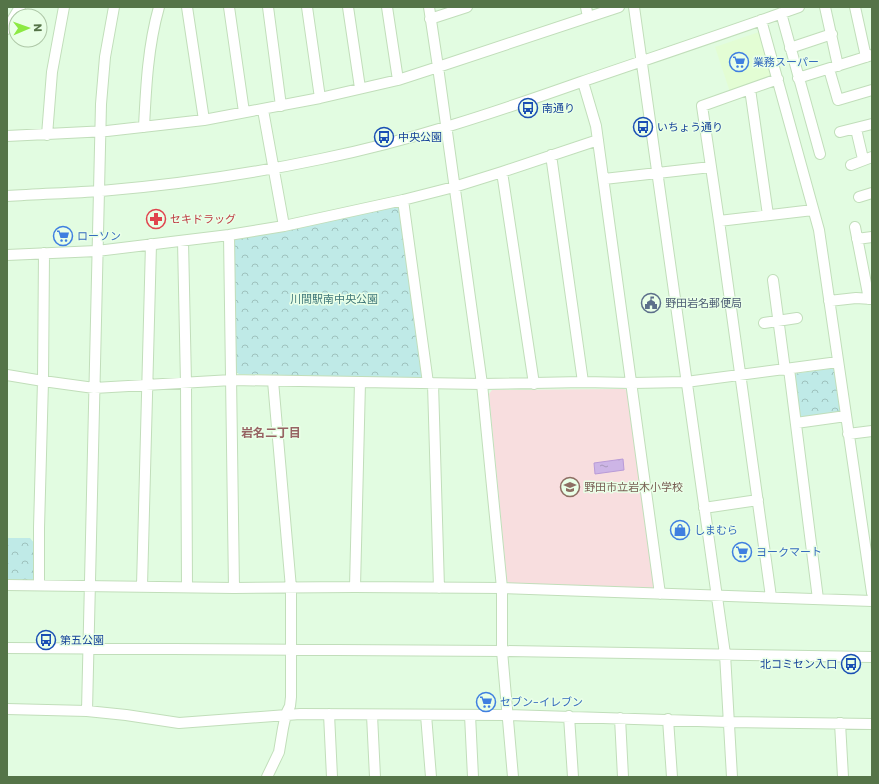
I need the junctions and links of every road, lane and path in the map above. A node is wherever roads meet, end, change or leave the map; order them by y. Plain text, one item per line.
1 (20, 7) edge
2 (64, 7) edge
3 (114, 7) edge
4 (159, 7) edge
5 (187, 7) edge
6 (229, 7) edge
7 (268, 7) edge
8 (307, 7) edge
9 (348, 7) edge
10 (387, 7) edge
11 (428, 7) edge
12 (467, 7) edge
13 (586, 7) edge
14 (619, 7) edge
15 (634, 7) edge
16 (799, 7) edge
17 (826, 7) edge
18 (855, 7) edge
19 (781, 13) junction
20 (588, 18) junction
21 (430, 19) junction
22 (761, 20) junction
23 (7, 30) edge
24 (832, 34) junction
25 (790, 48) junction
26 (869, 56) edge
27 (642, 62) junction
28 (438, 67) junction
29 (834, 67) junction
30 (798, 78) junction
31 (778, 79) junction
32 (398, 80) junction
33 (583, 82) junction
34 (360, 88) junction
35 (750, 89) junction
36 (872, 90) edge
37 (320, 98) junction
38 (281, 106) junction
39 (263, 110) junction
40 (244, 112) junction
41 (204, 120) junction
42 (872, 124) edge
43 (144, 127) junction
44 (446, 127) junction
45 (856, 129) junction
46 (100, 131) junction
47 (840, 132) dead end
48 (47, 135) junction
49 (7, 136) edge
50 (598, 140) junction
51 (820, 154) dead end
52 (551, 155) junction
53 (867, 158) edge
54 (851, 165) dead end
55 (711, 167) junction
56 (273, 168) junction
57 (502, 172) junction
58 (657, 173) junction
59 (604, 179) junction
60 (454, 187) junction
61 (99, 191) junction
62 (872, 193) edge
63 (7, 196) edge
64 (859, 197) dead end
65 (403, 200) junction
66 (813, 210) junction
67 (768, 215) junction
68 (719, 221) junction
69 (284, 226) junction
70 (855, 227) dead end
71 (229, 236) junction
72 (872, 236) edge
73 (857, 239) junction
74 (183, 241) junction
75 (151, 244) junction
76 (97, 250) junction
77 (44, 253) junction
78 (7, 255) edge
79 (773, 280) dead end
80 (870, 299) edge
81 (829, 301) junction
82 (797, 318) dead end
83 (779, 321) junction
84 (764, 323) dead end
85 (838, 362) junction
86 (787, 370) junction
87 (7, 375) edge
88 (741, 375) junction
89 (232, 380) junction
90 (43, 381) junction
91 (273, 381) junction
92 (360, 382) junction
93 (583, 382) junction
94 (686, 382) junction
95 (186, 383) junction
96 (632, 383) junction
97 (430, 384) junction
98 (482, 384) junction
99 (534, 384) junction
100 (147, 385) junction
101 (94, 388) junction
102 (846, 416) junction
103 (796, 423) junction
104 (872, 431) edge
105 (848, 434) junction
106 (758, 500) junction
107 (704, 508) junction
108 (7, 584) edge
109 (39, 585) junction
110 (90, 585) junction
111 (142, 586) junction
112 (187, 586) junction
113 (354, 586) junction
114 (234, 588) junction
115 (291, 588) junction
116 (439, 588) junction
117 (502, 588) junction
118 (872, 593) edge
119 (660, 594) junction
120 (716, 596) junction
121 (771, 597) junction
122 (818, 599) junction
123 (872, 601) edge
124 (7, 648) edge
125 (89, 648) junction
126 (291, 649) junction
127 (502, 651) junction
128 (725, 654) junction
129 (872, 657) edge
130 (7, 709) edge
131 (87, 710) junction
132 (286, 714) junction
133 (329, 714) junction
134 (372, 714) junction
135 (426, 715) junction
136 (470, 715) junction
137 (508, 715) junction
138 (569, 716) junction
139 (620, 718) junction
140 (668, 719) junction
141 (729, 722) junction
142 (840, 723) junction
143 (872, 724) edge
144 (267, 777) edge
145 (332, 777) edge
146 (375, 777) edge
147 (431, 777) edge
148 (474, 777) edge
149 (513, 777) edge
150 (573, 777) edge
151 (623, 777) edge
152 (672, 777) edge
153 (732, 777) edge
154 (843, 777) edge

1 - 23 street
2 - 48 street
3 - 46 street
4 - 43 street
5 - 41 street
6 - 40 street
7 - 38 street
8 - 37 street
9 - 34 street
10 - 32 street
11 - 21 street
12 - 21 street
13 - 20 street
14 - 20 street
15 - 27 street
16 - 19 street
17 - 24 street
18 - 26 street
19 - 22 street
19 - 25 street
20 - 28 street
21 - 28 street
22 - 27 street
22 - 31 street
24 - 25 street
24 - 29 street
25 - 30 street
26 - 29 street
27 - 33 street
27 - 58 street
28 - 32 street
28 - 44 street
29 - 30 street
29 - 36 street
30 - 51 street
31 - 35 street
31 - 66 street
32 - 34 street
33 - 44 street
33 - 50 street
34 - 37 street
35 - 55 street
35 - 67 street
37 - 38 street
38 - 39 street
39 - 40 street
39 - 56 street
40 - 41 street
41 - 43 street
42 - 45 street
43 - 46 street
44 - 56 street
44 - 60 street
45 - 47 street
45 - 53 street
46 - 48 street
46 - 61 street
48 - 49 street
50 - 52 street
50 - 59 street
52 - 57 street
52 - 93 street
53 - 54 street
55 - 58 street
55 - 68 street
56 - 61 street
56 - 69 street
57 - 60 street
57 - 99 street
58 - 59 street
58 - 94 street
59 - 96 street
60 - 65 street
60 - 98 street
61 - 63 street
61 - 76 street
62 - 64 street
65 - 69 street
65 - 97 street
66 - 67 street
66 - 81 street
67 - 68 street
68 - 88 street
69 - 71 street
70 - 73 street
71 - 74 street
71 - 89 street
72 - 73 street
73 - 80 street
74 - 75 street
74 - 95 street
75 - 76 street
75 - 100 street
76 - 77 street
76 - 101 street
77 - 78 street
77 - 90 street
79 - 83 street
80 - 81 street
81 - 85 street
82 - 83 street
83 - 84 street
83 - 86 street
85 - 86 street
85 - 102 street
86 - 88 street
86 - 103 street
87 - 90 street
88 - 94 street
88 - 106 street
89 - 91 street
89 - 95 street
89 - 114 street
90 - 101 street
90 - 109 street
91 - 92 street
91 - 115 street
92 - 97 street
92 - 113 street
93 - 96 street
93 - 99 street
94 - 96 street
94 - 107 street
95 - 100 street
95 - 112 street
96 - 119 street
97 - 98 street
97 - 116 street
98 - 99 street
98 - 117 street
100 - 101 street
100 - 111 street
101 - 110 street
102 - 103 street
102 - 105 street
103 - 122 street
104 - 105 street
105 - 118 street
106 - 107 street
106 - 121 street
107 - 120 street
108 - 109 street
109 - 110 street
110 - 111 street
110 - 125 street
111 - 112 street
112 - 114 street
113 - 115 street
113 - 116 street
114 - 115 street
115 - 126 street
116 - 117 street
117 - 119 street
117 - 127 street
119 - 120 street
120 - 121 street
120 - 128 street
121 - 122 street
122 - 123 street
124 - 125 street
125 - 126 street
125 - 131 street
126 - 127 street
126 - 132 street
127 - 128 street
127 - 137 street
128 - 129 street
128 - 141 street
130 - 131 street
131 - 132 street
132 - 133 street
132 - 144 street
133 - 134 street
133 - 145 street
134 - 135 street
134 - 146 street
135 - 136 street
135 - 147 street
136 - 137 street
136 - 148 street
137 - 138 street
137 - 149 street
138 - 139 street
138 - 150 street
139 - 140 street
139 - 151 street
140 - 141 street
140 - 152 street
141 - 142 street
141 - 153 street
142 - 143 street
142 - 154 street

